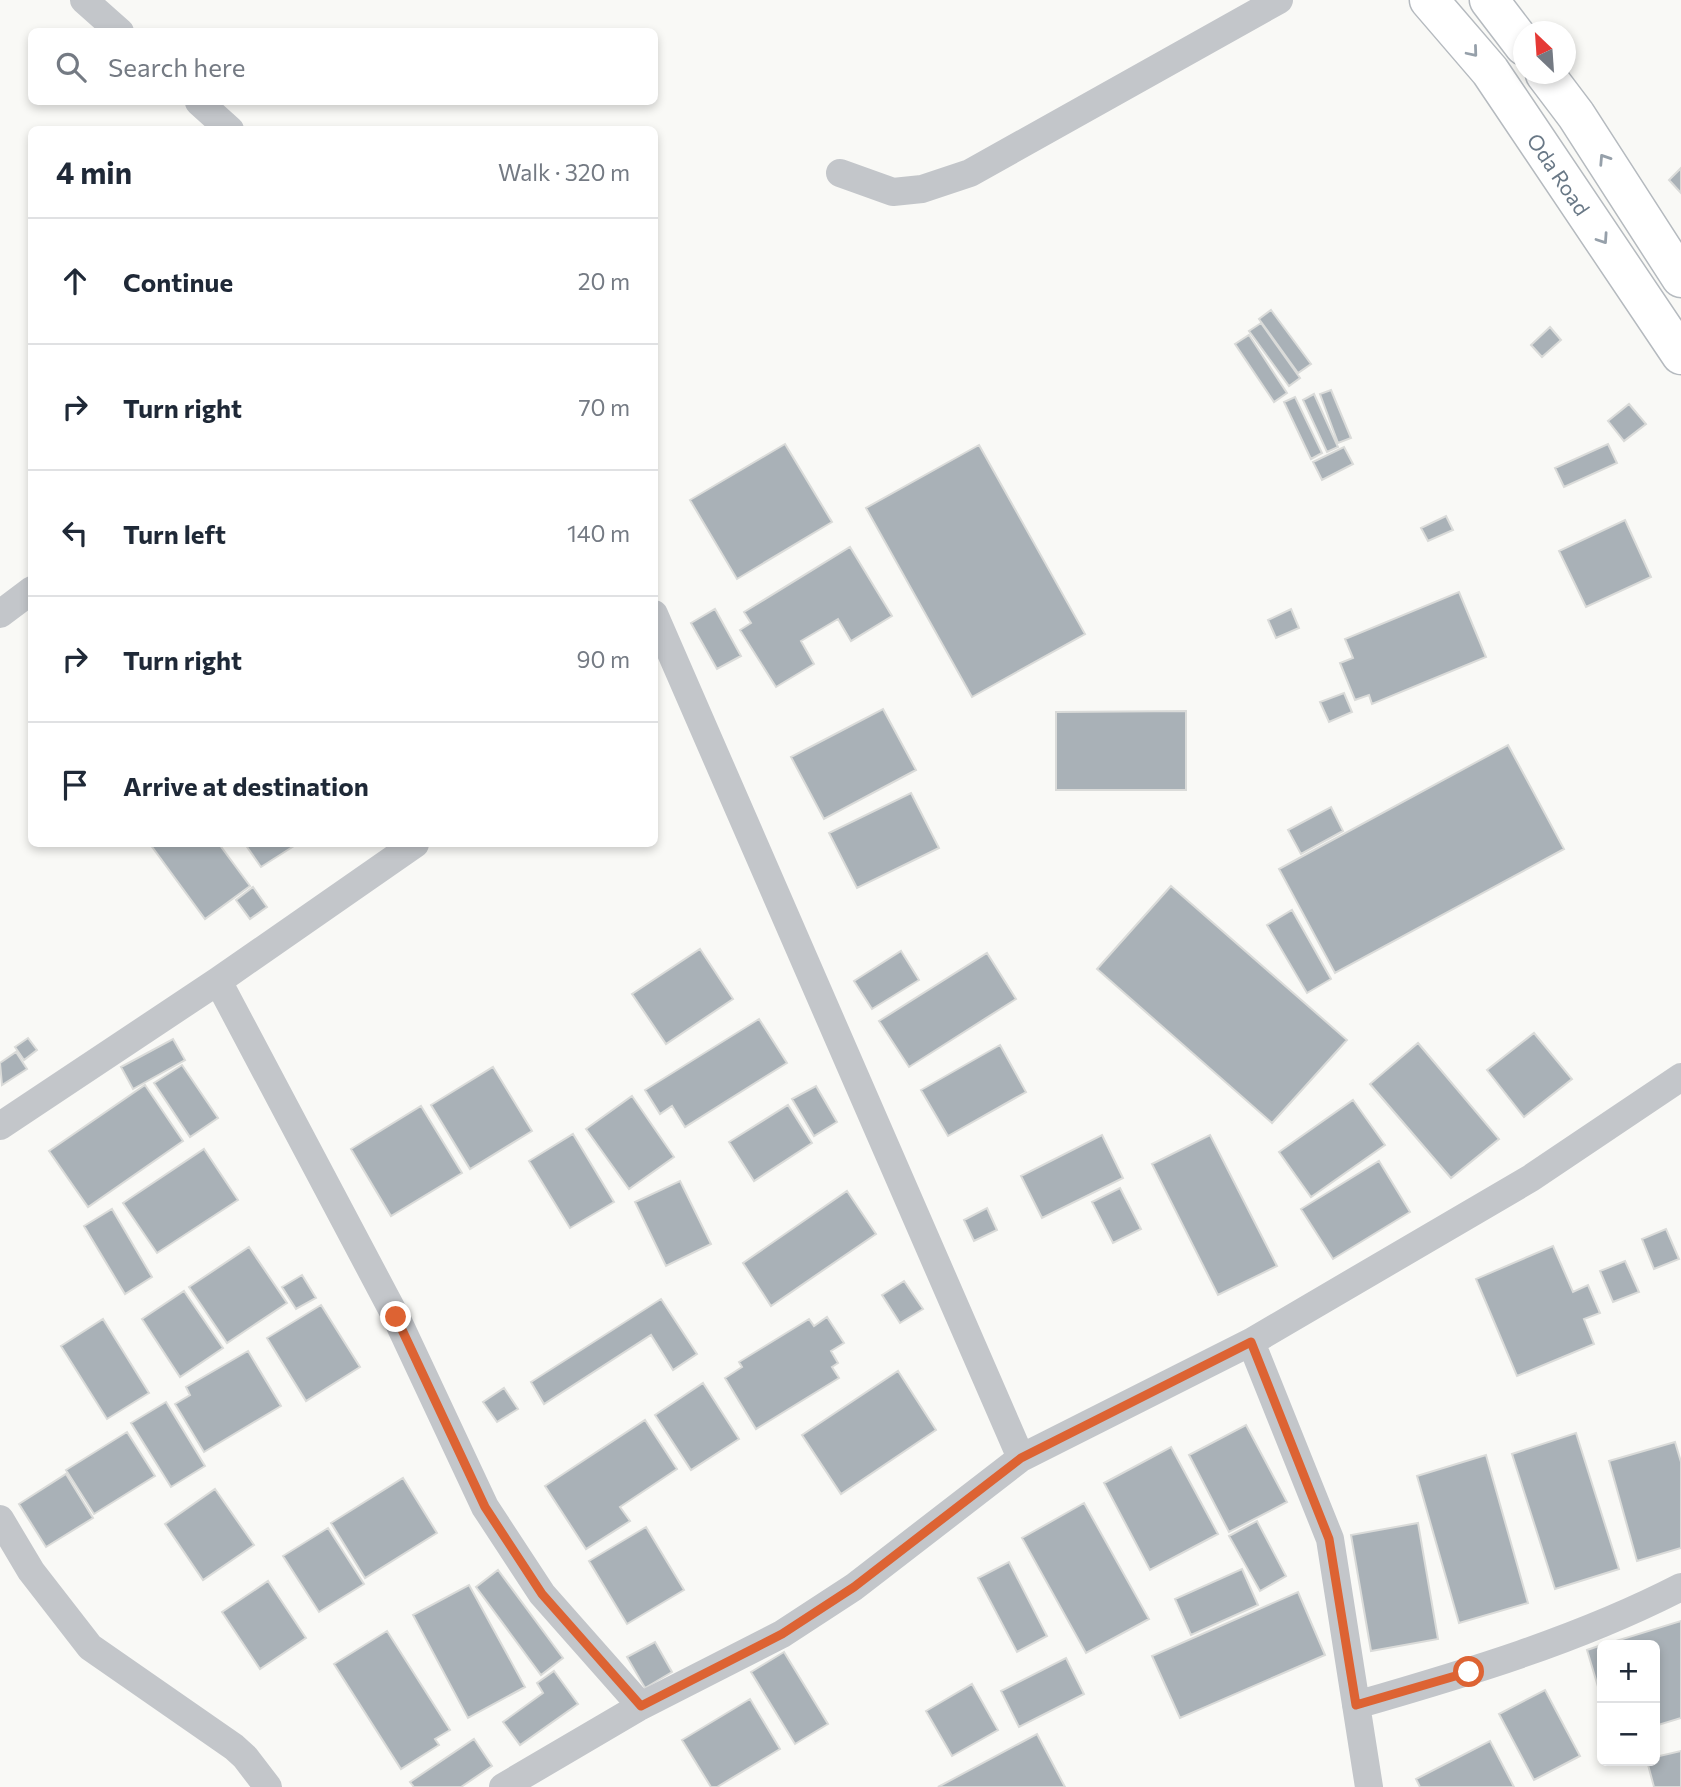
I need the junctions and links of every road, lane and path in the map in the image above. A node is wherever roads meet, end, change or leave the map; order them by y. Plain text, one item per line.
1 (84, 0) edge
2 (1279, 0) edge
3 (1429, 0) edge
4 (1489, 0) edge
5 (116, 28) edge
6 (1513, 32) edge
7 (1553, 84) edge
8 (202, 105) edge
9 (226, 126) edge
10 (839, 173) dead end
11 (1679, 276) edge
12 (1642, 297) junction
13 (1681, 355) edge
14 (28, 593) edge
15 (0, 614) edge
16 (658, 636) edge
17 (664, 669) edge
18 (411, 847) edge
19 (218, 981) junction
20 (1681, 1077) edge
21 (0, 1126) edge
22 (1251, 1342) junction
23 (1021, 1458) junction
24 (0, 1519) edge
25 (1681, 1587) edge
26 (1356, 1705) junction
27 (641, 1706) junction
28 (268, 1787) edge
29 (503, 1787) edge
30 (1369, 1787) edge

1 - 5 street
2 - 10 street
3 -> 12 street, Oda Road
4 - 6 street
11 -> 7 street
8 - 9 street
11 - 12 street
12 - 13 street, Oda Road
14 - 15 street
16 - 17 street
17 - 23 street
18 - 19 street
19 - 21 street
19 - 27 street
20 - 22 street
22 - 23 street
22 - 26 street
23 - 27 street
24 - 28 street
25 - 26 street
26 - 30 street
27 - 29 street

